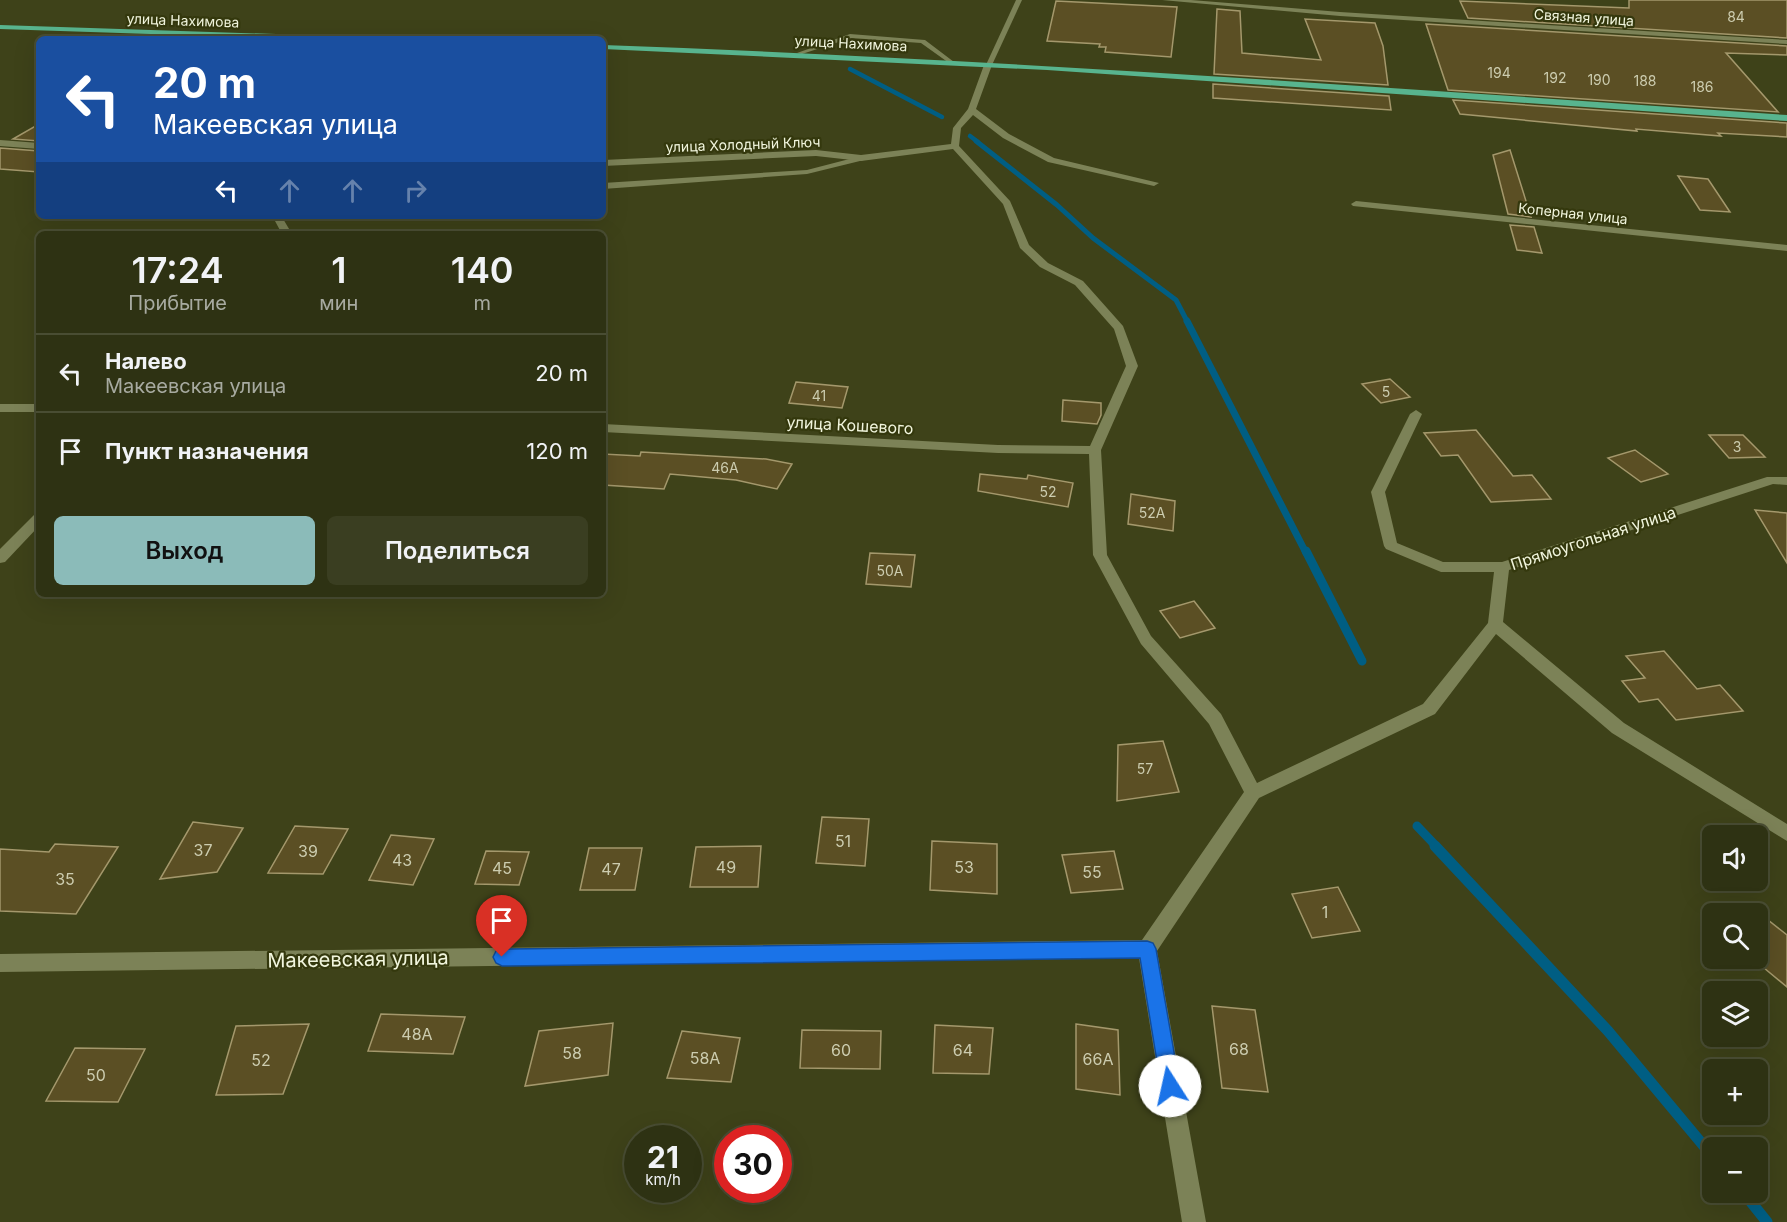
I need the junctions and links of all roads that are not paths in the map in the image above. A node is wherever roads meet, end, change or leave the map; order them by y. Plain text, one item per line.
1 (1020, 0) edge
2 (1165, 0) edge
3 (0, 27) edge
4 (254, 36) edge
5 (1787, 42) edge
6 (606, 47) edge
7 (800, 53) junction
8 (951, 63) junction
9 (988, 65) junction
10 (972, 110) junction
11 (1787, 118) edge
12 (0, 143) edge
13 (36, 146) edge
14 (955, 146) junction
15 (861, 158) junction
16 (606, 163) edge
17 (1154, 183) dead end
18 (606, 186) edge
19 (1356, 204) dead end
20 (1787, 248) edge
21 (0, 408) edge
22 (36, 408) edge
23 (1416, 414) dead end
24 (606, 428) edge
25 (1095, 450) junction
26 (1787, 481) edge
27 (36, 521) edge
28 (0, 558) edge
29 (1502, 567) junction
30 (1495, 624) junction
31 (1253, 793) junction
32 (1787, 833) edge
33 (1147, 949) junction
34 (0, 963) edge
35 (1194, 1222) edge

1 - 9 street
2 - 5 street, Связная улица
3 - 4 main road, улица Нахимова
6 - 7 main road, улица Нахимова
7 - 8 main road, улица Нахимова
7 - 8 lane
8 - 9 main road, улица Нахимова
9 - 10 street
9 - 11 main road, улица Нахимова
10 - 14 street
10 - 17 street
12 - 13 street
14 - 15 street, улица Холодный Ключ
14 - 25 street
15 - 16 street, улица Холодный Ключ
15 - 18 lane
19 - 20 street, Коперная улица
21 - 22 street
23 - 29 street
24 - 25 street, улица Кошевого
25 - 31 street
26 - 29 street, Прямоугольная улица
27 - 28 street
29 - 30 street, Прямоугольная улица
30 - 31 street
30 - 32 street
31 - 33 street
33 - 34 street, Макеевская улица
33 - 35 street

